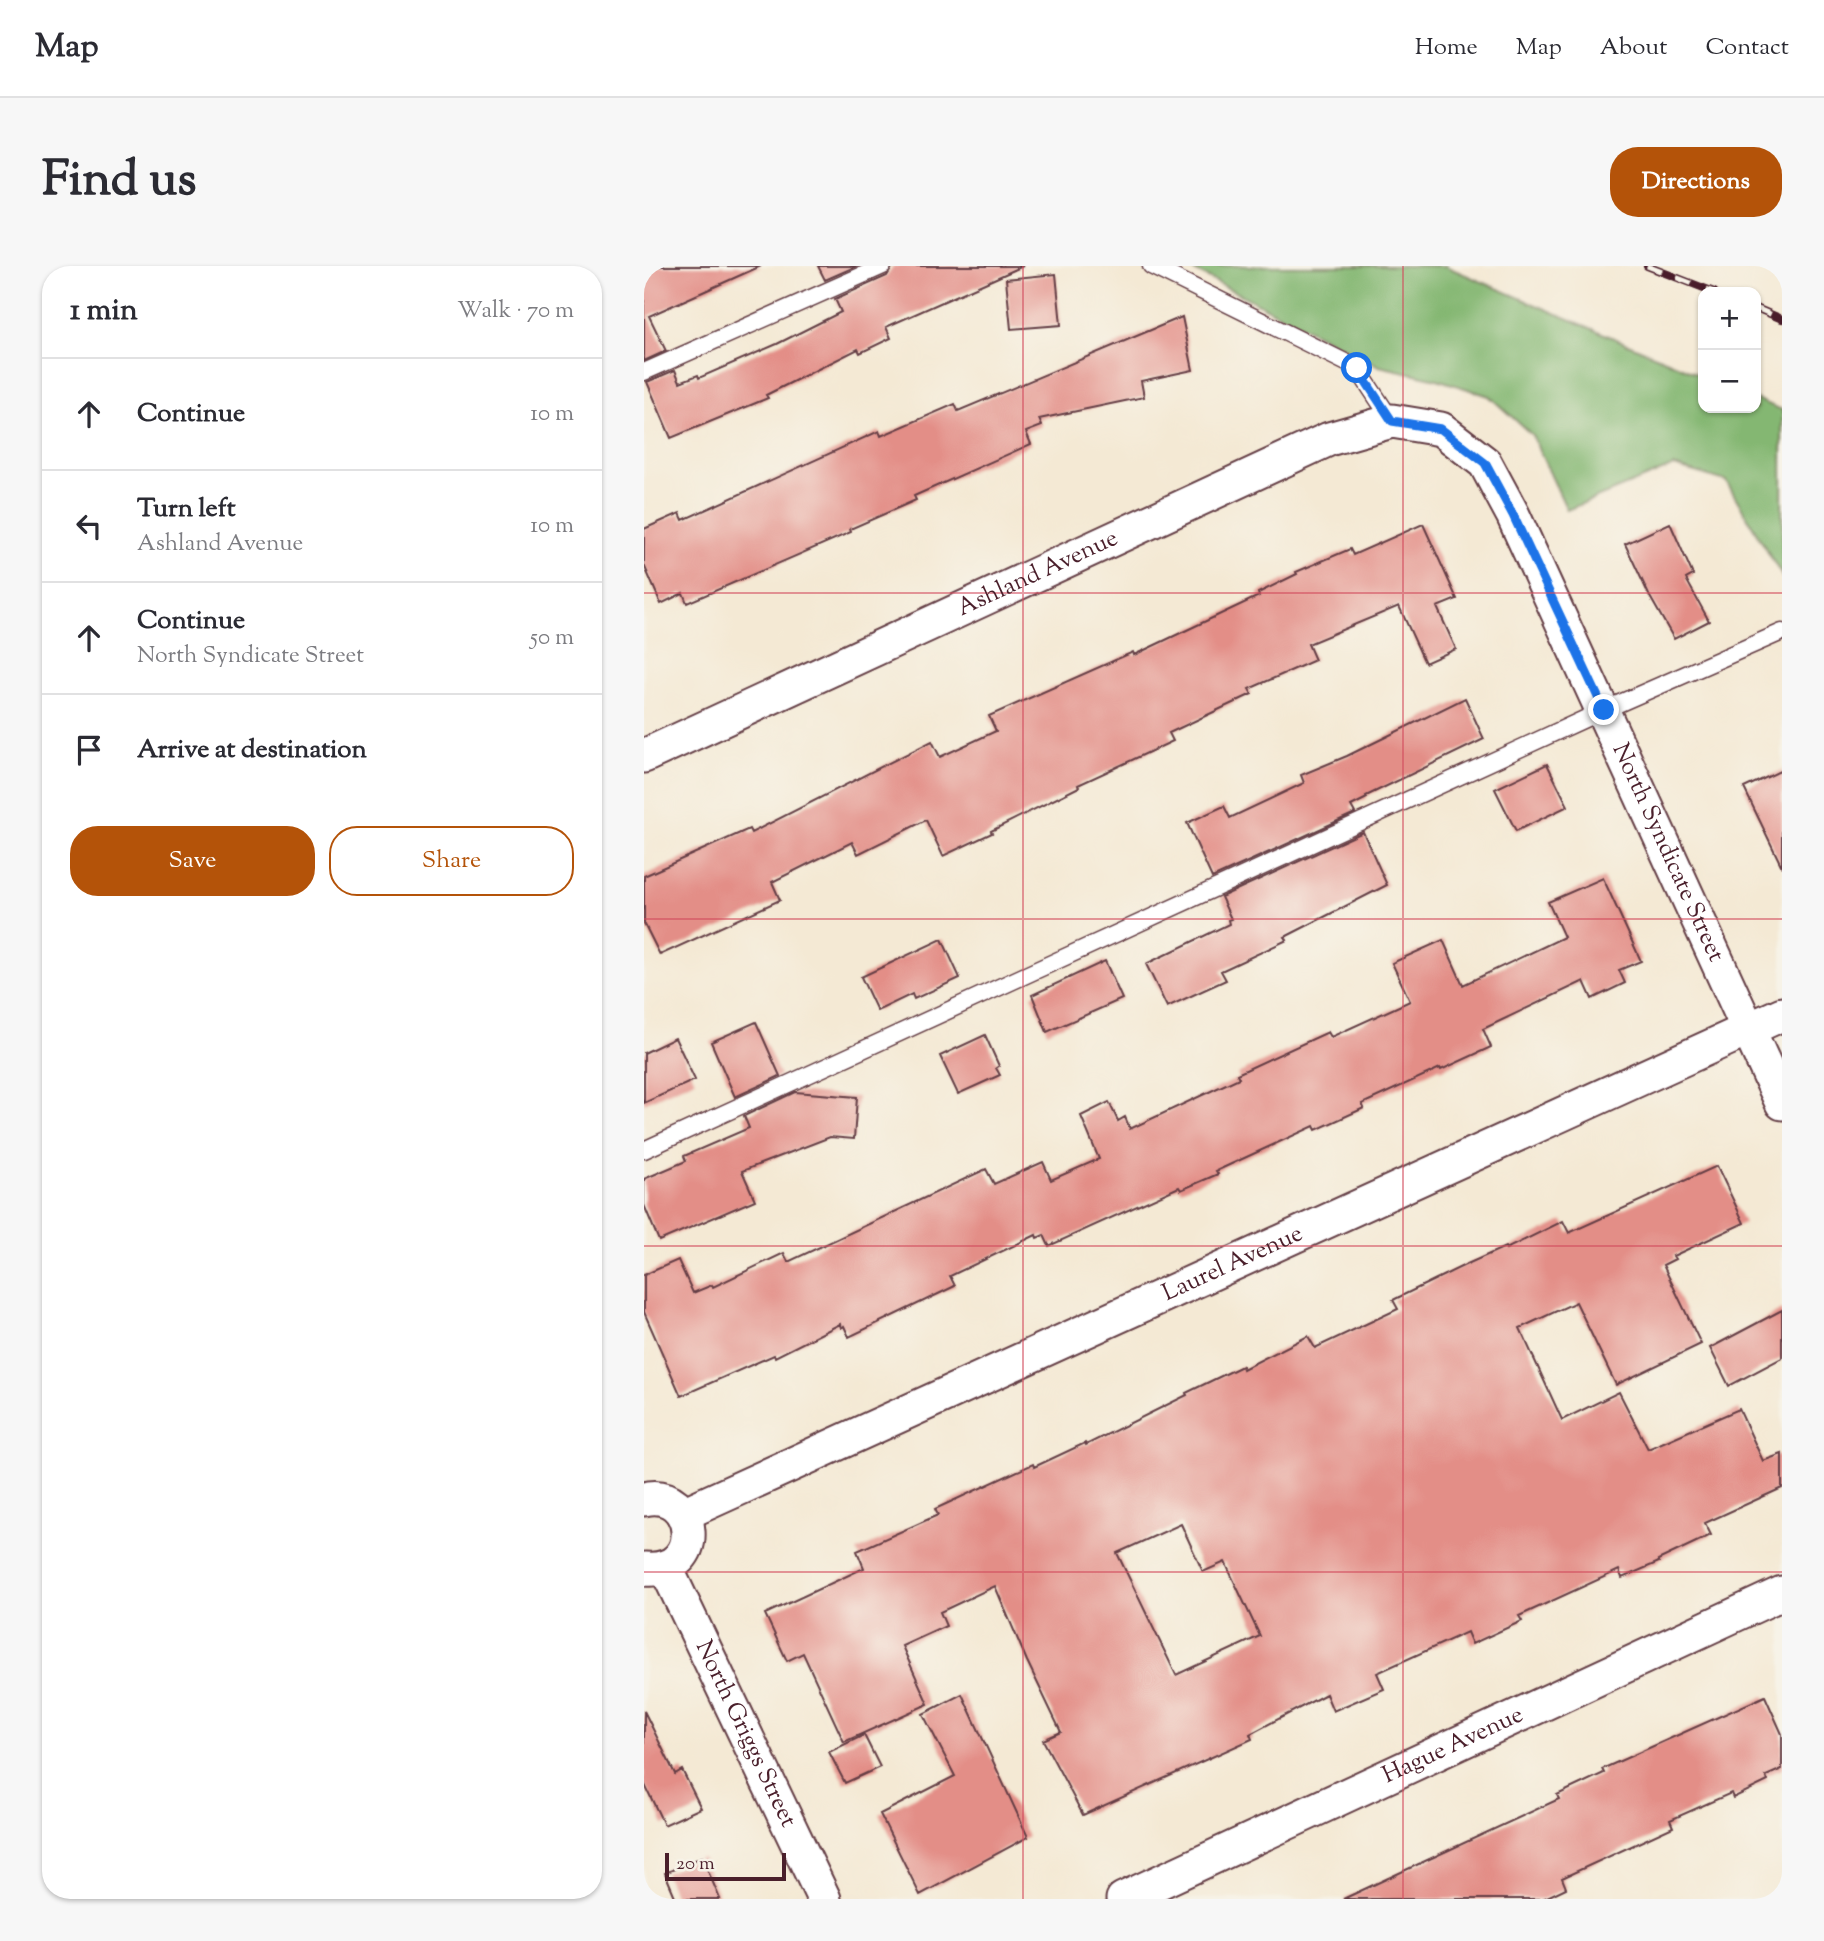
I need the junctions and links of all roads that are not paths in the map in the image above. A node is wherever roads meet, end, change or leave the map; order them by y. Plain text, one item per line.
1 (883, 266) edge
2 (1151, 266) edge
3 (644, 372) edge
4 (1392, 421) junction
5 (1441, 429) joint
6 (1782, 632) edge
7 (1604, 710) junction
8 (644, 756) edge
9 (1782, 1014) edge
10 (1748, 1030) junction
11 (1782, 1103) edge
12 (644, 1150) edge
13 (644, 1499) edge
14 (683, 1514) junction
15 (655, 1569) edge
16 (1782, 1593) edge
17 (824, 1899) edge
18 (1123, 1899) edge

1 - 3 lane
2 - 4 lane
4 - 5 street, Ashland Avenue
4 - 8 street, Ashland Avenue
5 - 7 street, North Syndicate Street
6 - 7 lane
7 - 10 street, North Syndicate Street
7 - 12 lane
9 - 10 street, Laurel Avenue
10 - 11 street, North Syndicate Street
10 - 14 street, Laurel Avenue
13 - 14 street
14 - 15 street
15 - 17 street, North Griggs Street
16 - 18 street, Hague Avenue

